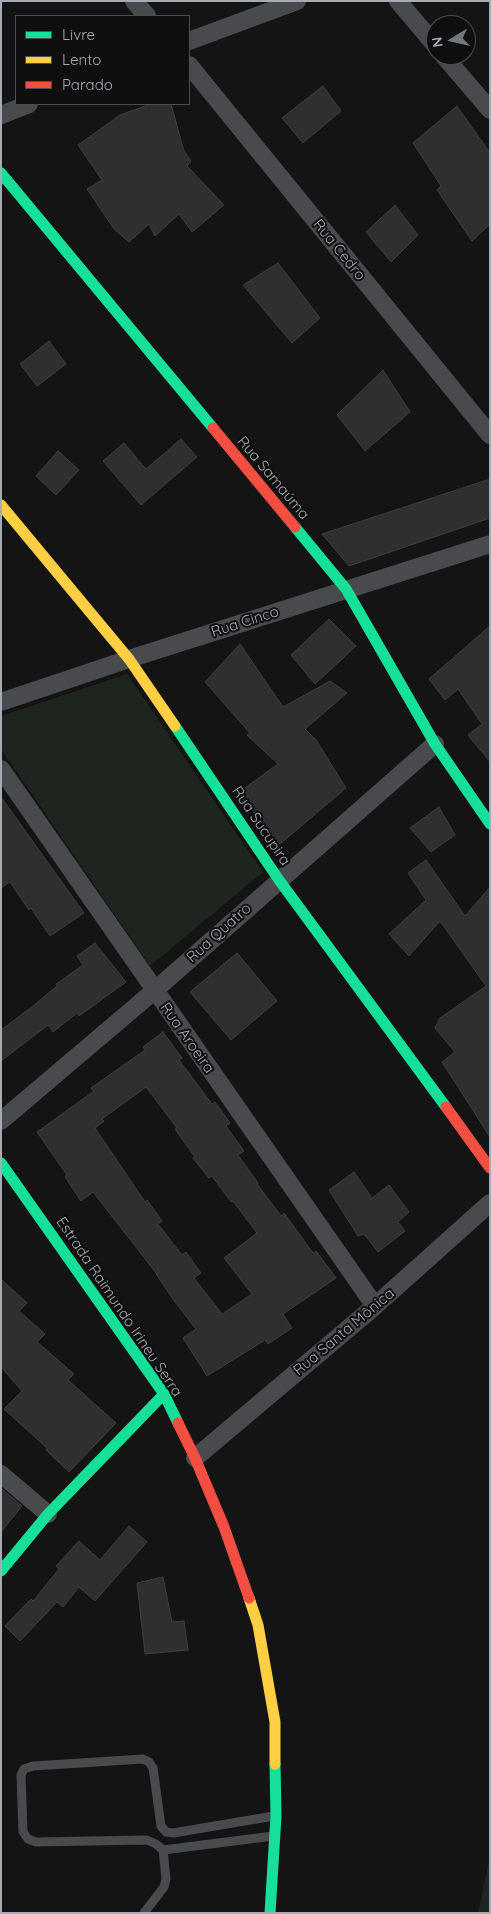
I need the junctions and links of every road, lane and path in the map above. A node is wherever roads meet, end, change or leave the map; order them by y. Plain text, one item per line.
1 (134, 1) edge
2 (297, 1) edge
3 (398, 1) edge
4 (146, 15) edge
5 (426, 34) edge
6 (190, 41) edge
7 (452, 65) edge
8 (190, 66) edge
9 (26, 105) edge
10 (490, 110) edge
11 (1, 115) edge
12 (1, 173) edge
13 (490, 435) edge
14 (1, 505) edge
15 (490, 544) edge
16 (346, 589) junction
17 (129, 659) junction
18 (1, 702) edge
19 (435, 744) junction
20 (1, 769) edge
21 (490, 824) edge
22 (279, 880) junction
23 (154, 991) junction
24 (1, 1121) edge
25 (1, 1162) edge
26 (490, 1168) edge
27 (490, 1203) edge
28 (375, 1306) junction
29 (164, 1394) junction
30 (195, 1458) junction
31 (1, 1474) edge
32 (48, 1514) junction
33 (1, 1571) edge
34 (276, 1816) junction
35 (276, 1835) junction
36 (163, 1850) junction
37 (144, 1913) edge
38 (270, 1913) edge

1 - 4 street
2 - 6 street
3 - 5 street
7 - 10 street
8 - 13 street, Rua Cedro
9 - 11 street
12 - 16 street, Rua Samaúma
14 - 17 street, Rua Sucupira
15 - 16 street, Rua Cinco
16 - 17 street, Rua Cinco
16 - 19 street, Rua Samaúma
17 - 18 street, Rua Cinco
17 - 22 street, Rua Sucupira
19 - 21 street, Rua Samaúma
19 - 22 street, Rua Quatro
20 - 23 street, Rua Aroeira
22 - 23 street, Rua Quatro
22 - 26 street, Rua Sucupira
23 - 24 street, Rua Quatro
23 - 28 street, Rua Aroeira
25 - 29 street, Estrada Raimundo Irineu Serra
27 - 28 street, Rua Santa Mônica
28 - 30 street, Rua Santa Mônica
29 - 30 street, Estrada Raimundo Irineu Serra
29 - 32 street
30 - 34 street, Estrada Raimundo Irineu Serra
31 - 32 street
32 - 33 street
34 - 35 street, Estrada Raimundo Irineu Serra
34 - 36 lane
35 - 36 lane
35 - 38 street, Estrada Raimundo Irineu Serra
36 - 37 lane

